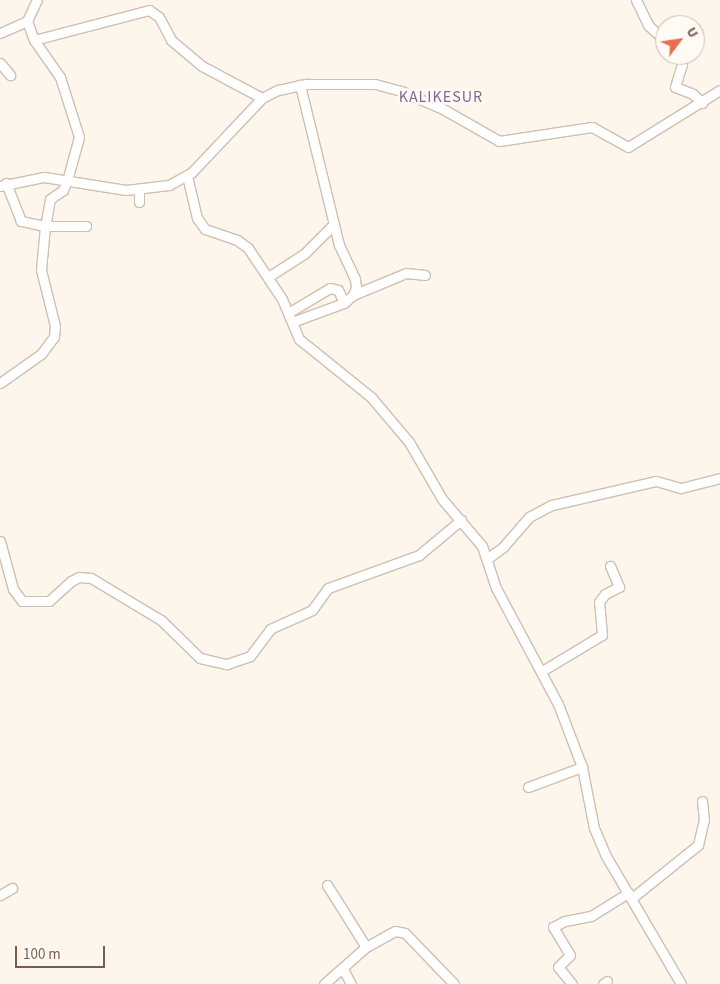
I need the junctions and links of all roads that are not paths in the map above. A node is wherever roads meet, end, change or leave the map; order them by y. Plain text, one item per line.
1 (37, 0) edge
2 (636, 0) edge
3 (26, 21) junction
4 (655, 32) edge
5 (0, 33) edge
6 (34, 40) junction
7 (0, 63) edge
8 (682, 65) edge
9 (10, 75) dead end
10 (300, 85) junction
11 (720, 90) edge
12 (262, 98) junction
13 (702, 103) junction
14 (187, 176) junction
15 (67, 181) junction
16 (3, 184) edge
17 (139, 191) junction
18 (139, 202) dead end
19 (334, 224) junction
20 (45, 226) junction
21 (86, 226) dead end
22 (425, 275) dead end
23 (268, 276) junction
24 (353, 295) junction
25 (344, 303) junction
26 (288, 313) junction
27 (292, 322) junction
28 (0, 383) edge
29 (720, 478) edge
30 (461, 520) junction
31 (0, 541) edge
32 (488, 558) junction
33 (610, 566) dead end
34 (542, 671) junction
35 (582, 767) junction
36 (528, 786) dead end
37 (702, 801) dead end
38 (327, 885) dead end
39 (12, 888) dead end
40 (0, 895) edge
41 (630, 896) junction
42 (366, 947) junction
43 (343, 969) junction
44 (324, 984) edge
45 (351, 984) edge
46 (454, 984) edge
47 (572, 984) edge
48 (681, 984) edge

1 - 3 street
2 - 4 street
3 - 5 street
3 - 6 street
6 - 12 street
6 - 15 street
7 - 9 street
8 - 13 street
10 - 12 street
10 - 13 street
10 - 19 street
11 - 13 street
12 - 14 street
14 - 17 street
14 - 23 street
15 - 16 street
15 - 17 street
15 - 20 street
16 - 20 street
17 - 18 street
19 - 23 street
19 - 24 street
20 - 21 street
20 - 28 street
22 - 24 street
23 - 26 street
24 - 25 street
25 - 26 street
25 - 27 street
26 - 27 street
27 - 30 street
29 - 32 street
30 - 31 street
30 - 32 street
32 - 34 street
33 - 34 street
34 - 35 street
35 - 36 street
35 - 41 street
37 - 41 street
38 - 42 street
39 - 40 street
41 - 47 street
41 - 48 street
42 - 43 street
42 - 46 street
43 - 44 street
43 - 45 street

